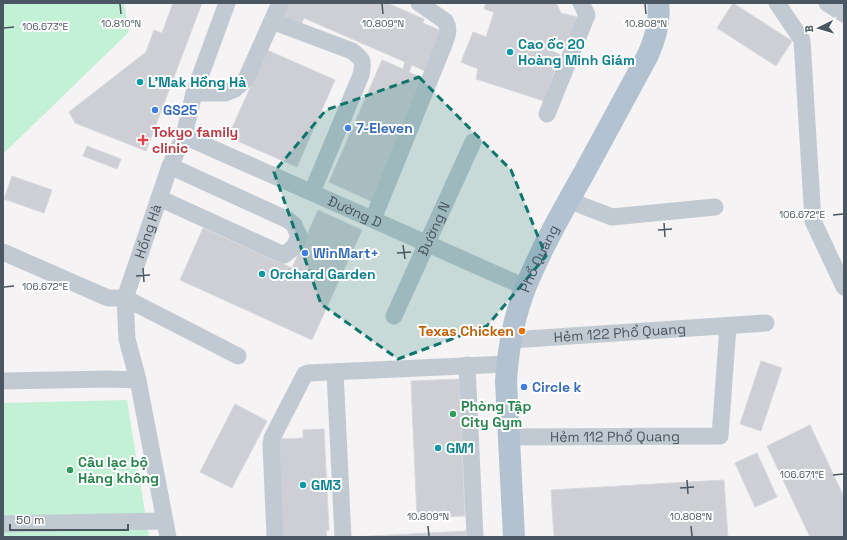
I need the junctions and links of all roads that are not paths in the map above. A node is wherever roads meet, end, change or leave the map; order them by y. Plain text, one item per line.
1 (227, 3) edge
2 (280, 3) edge
3 (419, 3) edge
4 (581, 3) edge
5 (658, 3) edge
6 (777, 3) edge
7 (827, 3) edge
8 (844, 14) edge
9 (272, 21) junction
10 (194, 93) junction
11 (547, 114) dead end
12 (184, 136) junction
13 (473, 142) dead end
14 (170, 166) junction
15 (312, 192) junction
16 (159, 198) junction
17 (568, 200) junction
18 (715, 207) dead end
19 (373, 219) junction
20 (427, 243) junction
21 (3, 252) edge
22 (844, 287) edge
23 (525, 288) junction
24 (125, 298) junction
25 (394, 316) dead end
26 (766, 323) dead end
27 (728, 326) junction
28 (511, 340) junction
29 (238, 356) dead end
30 (507, 364) junction
31 (467, 365) junction
32 (335, 372) junction
33 (138, 380) junction
34 (3, 381) edge
35 (509, 437) junction
36 (3, 524) edge
37 (166, 529) edge
38 (275, 537) edge
39 (343, 537) edge
40 (475, 537) edge
41 (514, 537) edge

1 - 10 street, Hồng Hà
2 - 9 street
3 - 19 street
4 - 11 street
5 - 17 main road, Phổ Quang
6 - 22 street
7 - 8 street
9 - 10 street
9 - 15 street
10 - 12 street, Hồng Hà
12 - 14 street, Hồng Hà
12 - 15 street, Đường D
13 - 20 street, Đường N
14 - 16 street, Hồng Hà
14 - 16 street
15 - 19 street, Đường D
16 - 24 street, Hồng Hà
17 - 18 street
17 - 23 main road, Phổ Quang
19 - 20 street, Đường D
20 - 23 street, Đường D
20 - 25 street, Đường N
21 - 24 street
23 - 28 main road, Phổ Quang
24 - 29 street
24 - 33 street, Hồng Hà
26 - 27 street, Hẻm 122 Phổ Quang
27 - 28 street, Hẻm 122 Phổ Quang
27 - 35 street, Hẻm 112 Phổ Quang
28 - 30 main road, Phổ Quang
30 - 31 street
30 - 35 main road, Phổ Quang
31 - 32 street
31 - 40 street
32 - 38 street
32 - 39 street
33 - 34 street
33 - 37 street, Hồng Hà
35 - 41 main road, Phổ Quang
36 - 37 street

